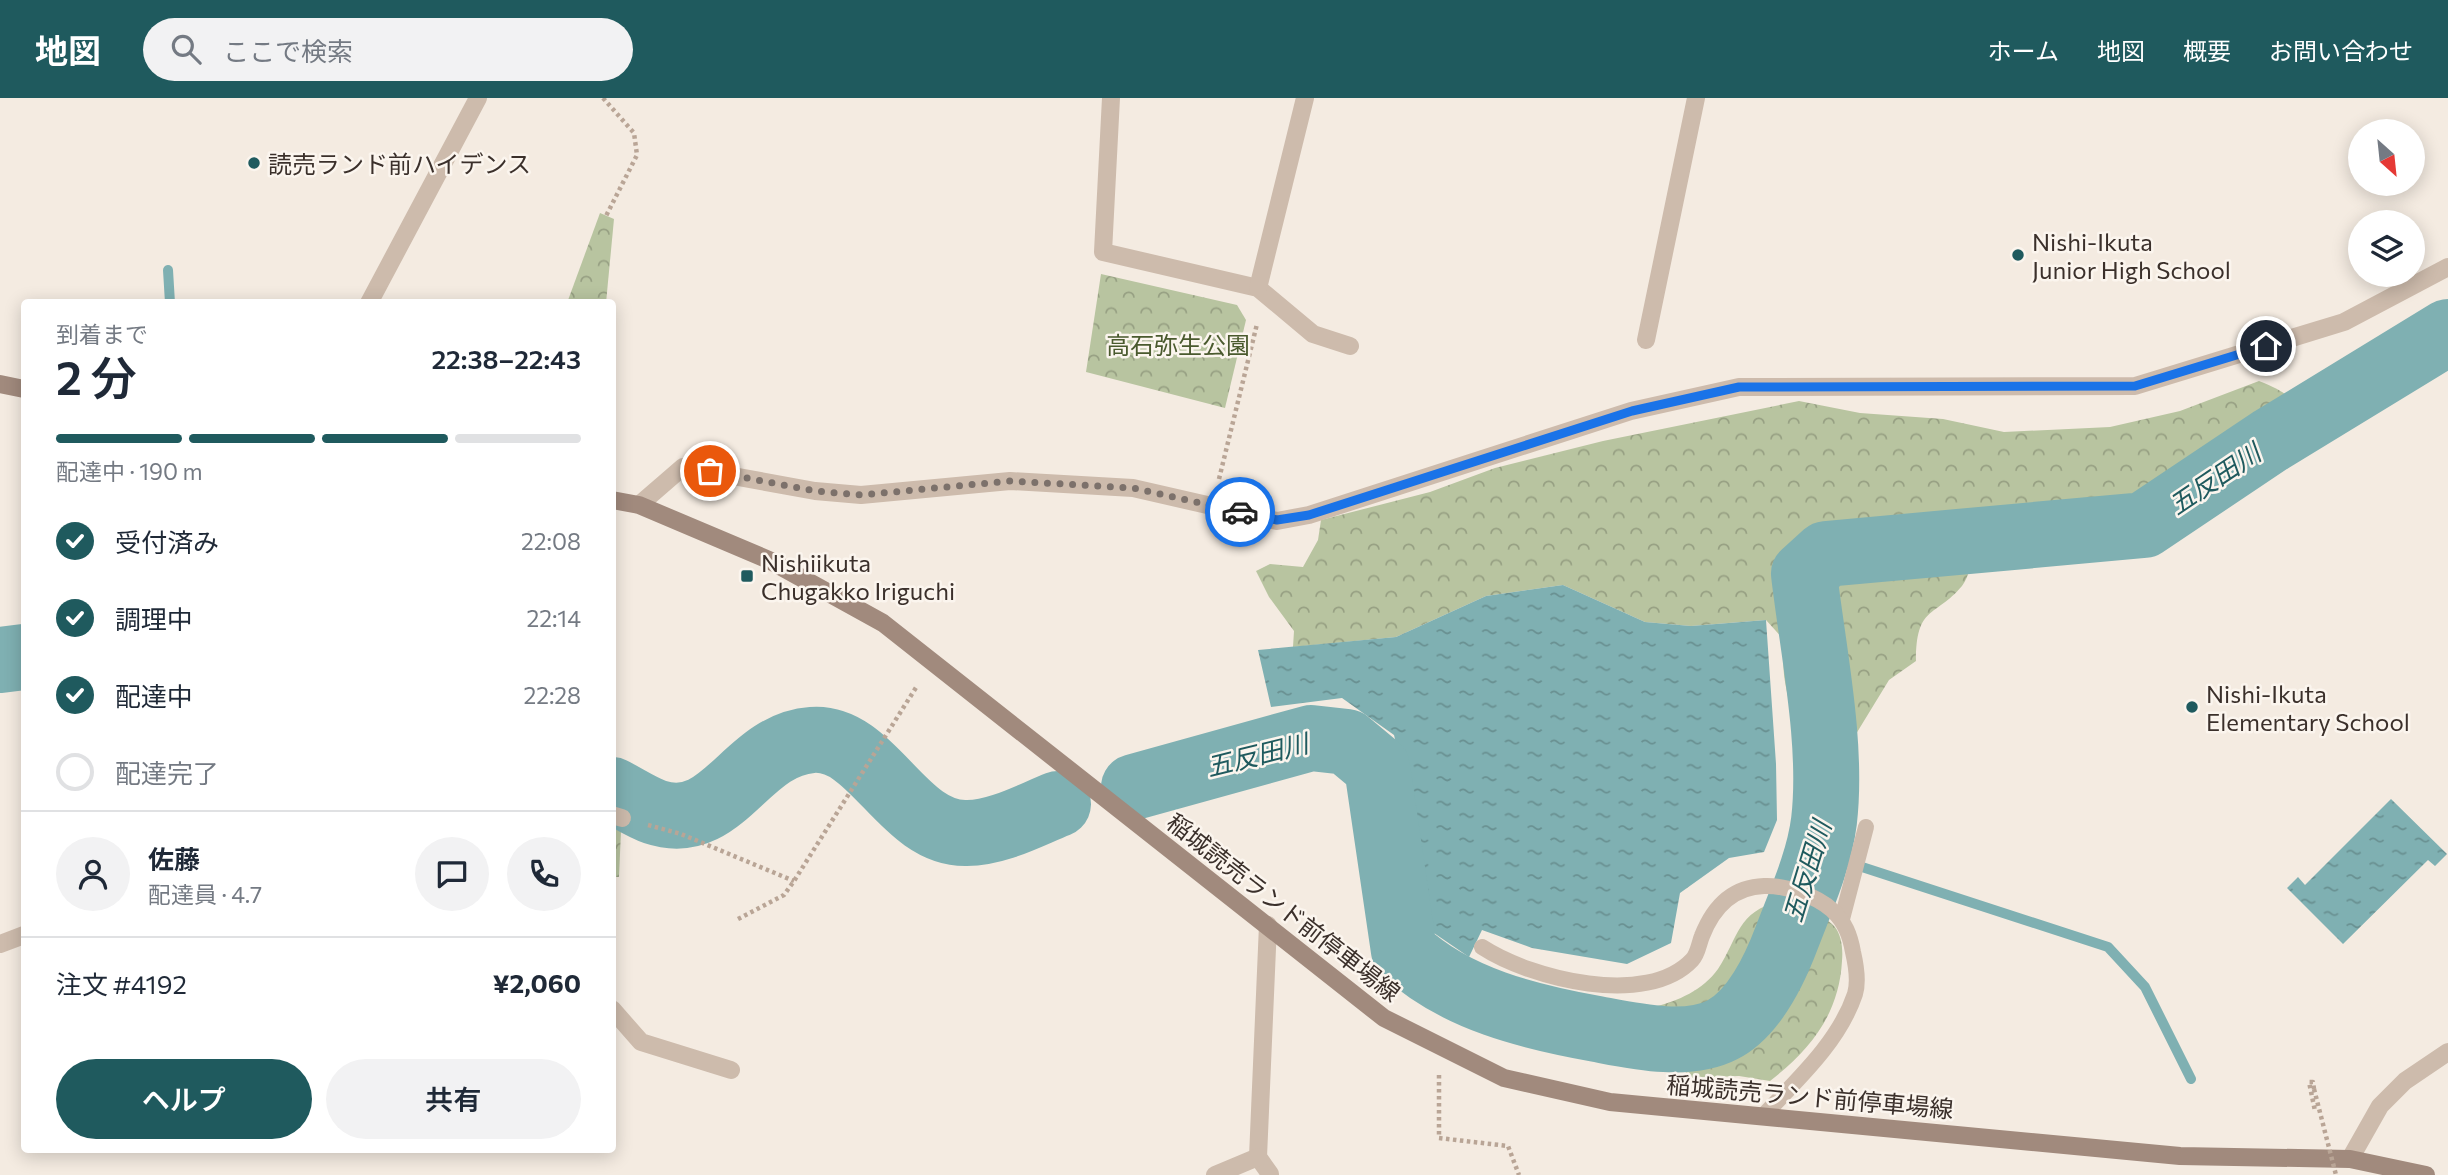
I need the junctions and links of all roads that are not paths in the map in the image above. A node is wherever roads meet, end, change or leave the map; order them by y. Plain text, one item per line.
1 (478, 98) edge
2 (1111, 98) edge
3 (1305, 98) edge
4 (1696, 98) edge
5 (2448, 267) edge
6 (1261, 290) junction
7 (371, 299) edge
8 (1646, 340) dead end
9 (1350, 345) dead end
10 (0, 384) edge
11 (21, 388) edge
12 (616, 501) edge
13 (639, 505) junction
14 (1866, 827) dead end
15 (1842, 919) junction
16 (1268, 925) junction
17 (21, 936) edge
18 (0, 944) edge
19 (1482, 947) dead end
20 (616, 1014) edge
21 (2448, 1052) edge
22 (731, 1070) dead end
23 (1763, 1116) junction
24 (1258, 1157) junction
25 (2350, 1159) junction
26 (1270, 1174) edge
27 (1216, 1175) edge
28 (2426, 1175) edge

1 - 7 street
2 - 6 street
3 - 6 street
4 - 8 street
5 - 13 street
6 - 9 street
10 - 11 main road
12 - 13 main road, 稲城読売ランド前停車場線
13 - 16 main road, 稲城読売ランド前停車場線
14 - 15 lane
15 - 19 lane
15 - 23 lane
16 - 23 main road, 稲城読売ランド前停車場線
16 - 24 street
17 - 18 street
20 - 22 street
21 - 25 street
23 - 25 main road, 稲城読売ランド前停車場線
24 - 26 street
24 - 27 street
25 - 28 main road, 稲城読売ランド前停車場線

